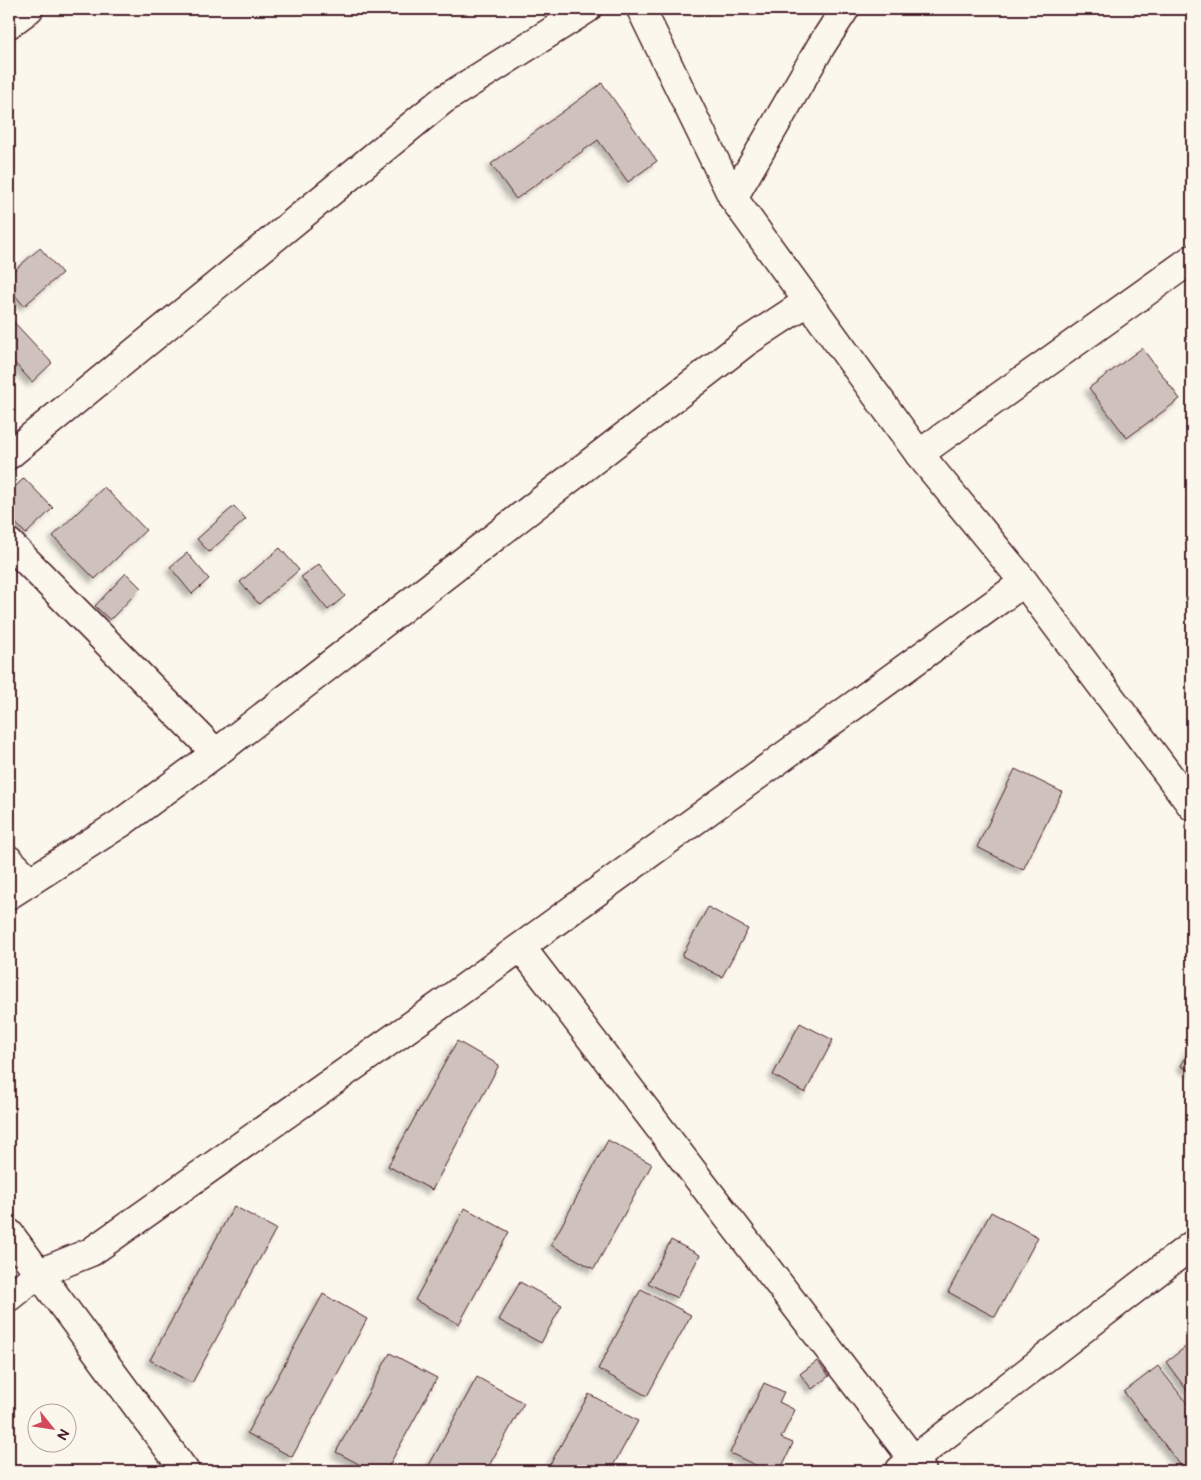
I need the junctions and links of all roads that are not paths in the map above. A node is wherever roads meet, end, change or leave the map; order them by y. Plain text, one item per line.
1 (29, 9) edge
2 (587, 9) edge
3 (641, 9) edge
4 (846, 9) edge
5 (9, 24) edge
6 (732, 198) junction
7 (1192, 259) edge
8 (807, 302) junction
9 (919, 454) junction
10 (9, 455) edge
11 (9, 543) edge
12 (1024, 582) junction
13 (216, 753) junction
14 (1192, 806) edge
15 (9, 860) edge
16 (19, 888) edge
17 (521, 947) junction
18 (9, 1233) edge
19 (1192, 1245) edge
20 (39, 1273) junction
21 (9, 1297) edge
22 (912, 1468) edge
23 (185, 1471) edge

1 - 5 street
2 - 10 street
3 - 6 street
4 - 6 street
6 - 8 street
7 - 9 street
8 - 9 street
8 - 13 street
9 - 12 street
11 - 13 street
12 - 14 street
12 - 17 street
13 - 16 street
15 - 16 street
17 - 20 street
17 - 22 street
18 - 20 street
19 - 22 street
20 - 21 street
20 - 23 street

